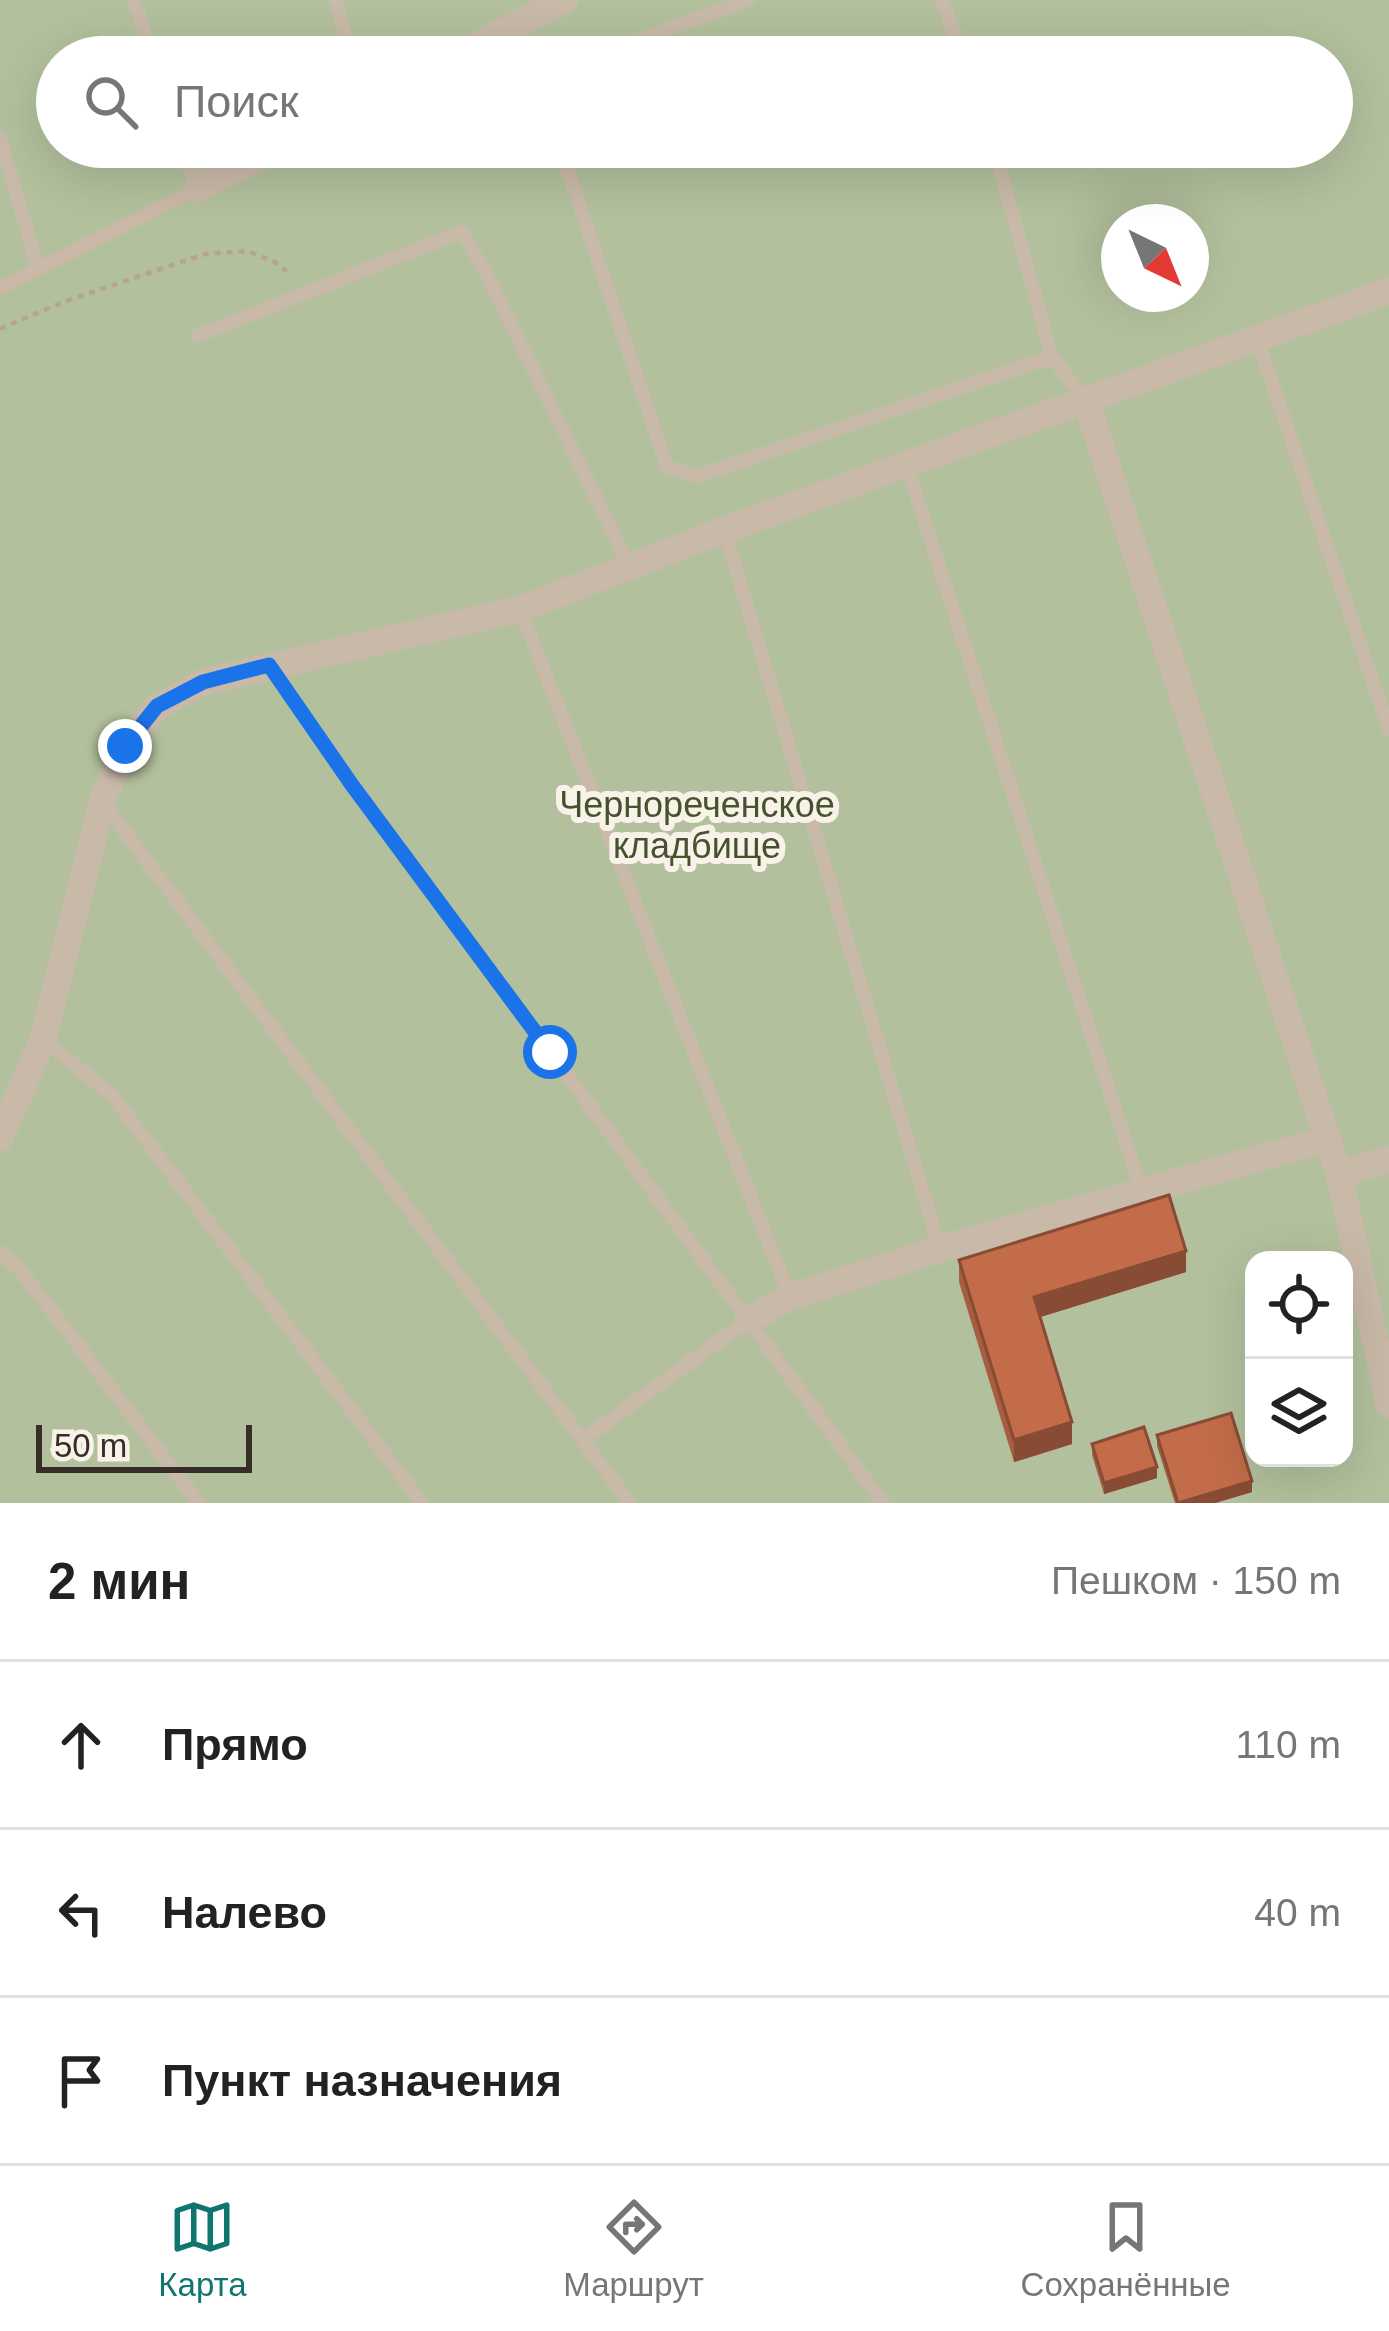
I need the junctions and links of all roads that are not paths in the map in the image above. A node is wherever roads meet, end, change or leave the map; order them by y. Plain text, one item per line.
1 (134, 0) edge
2 (335, 0) edge
3 (748, 0) edge
4 (942, 0) edge
5 (558, 2) edge
6 (146, 36) edge
7 (346, 36) edge
8 (493, 36) edge
9 (649, 36) edge
10 (955, 36) edge
11 (0, 137) edge
12 (190, 168) edge
13 (238, 168) edge
14 (567, 168) edge
15 (1000, 168) edge
16 (197, 189) junction
17 (38, 269) junction
18 (0, 288) edge
19 (1389, 291) edge
20 (197, 336) dead end
21 (1257, 338) junction
22 (1052, 357) junction
23 (1086, 401) junction
24 (906, 464) junction
25 (724, 530) junction
26 (630, 567) junction
27 (520, 609) junction
28 (269, 665) junction
29 (1389, 730) edge
30 (102, 802) junction
31 (44, 1039) junction
32 (0, 1138) edge
33 (1327, 1139) junction
34 (1389, 1159) edge
35 (1339, 1174) junction
36 (1142, 1192) junction
37 (940, 1250) junction
38 (0, 1252) edge
39 (790, 1297) junction
40 (748, 1320) junction
41 (1383, 1352) edge
42 (1389, 1406) edge
43 (584, 1439) junction
44 (199, 1503) edge
45 (422, 1503) edge
46 (630, 1503) edge
47 (884, 1503) edge

1 - 6 lane
2 - 7 lane
3 - 9 lane
4 - 10 lane
5 - 8 street
11 - 17 lane
12 - 16 lane
13 - 16 street
14 - 22 lane
15 - 22 lane
16 - 17 lane
17 - 18 lane
19 - 21 street
20 - 26 lane
21 - 23 street
21 - 29 lane
22 - 23 lane
23 - 24 street
23 - 33 street
24 - 25 street
24 - 36 lane
25 - 26 street
25 - 37 lane
26 - 27 street
27 - 28 street
27 - 39 lane
28 - 30 street
28 - 40 lane
30 - 31 street
30 - 43 lane
31 - 32 street
31 - 45 lane
33 - 35 street
33 - 36 street
34 - 35 street
35 - 41 street
36 - 37 street
37 - 39 street
38 - 44 lane
39 - 40 street
40 - 43 lane
40 - 47 lane
41 - 42 street
43 - 46 lane

